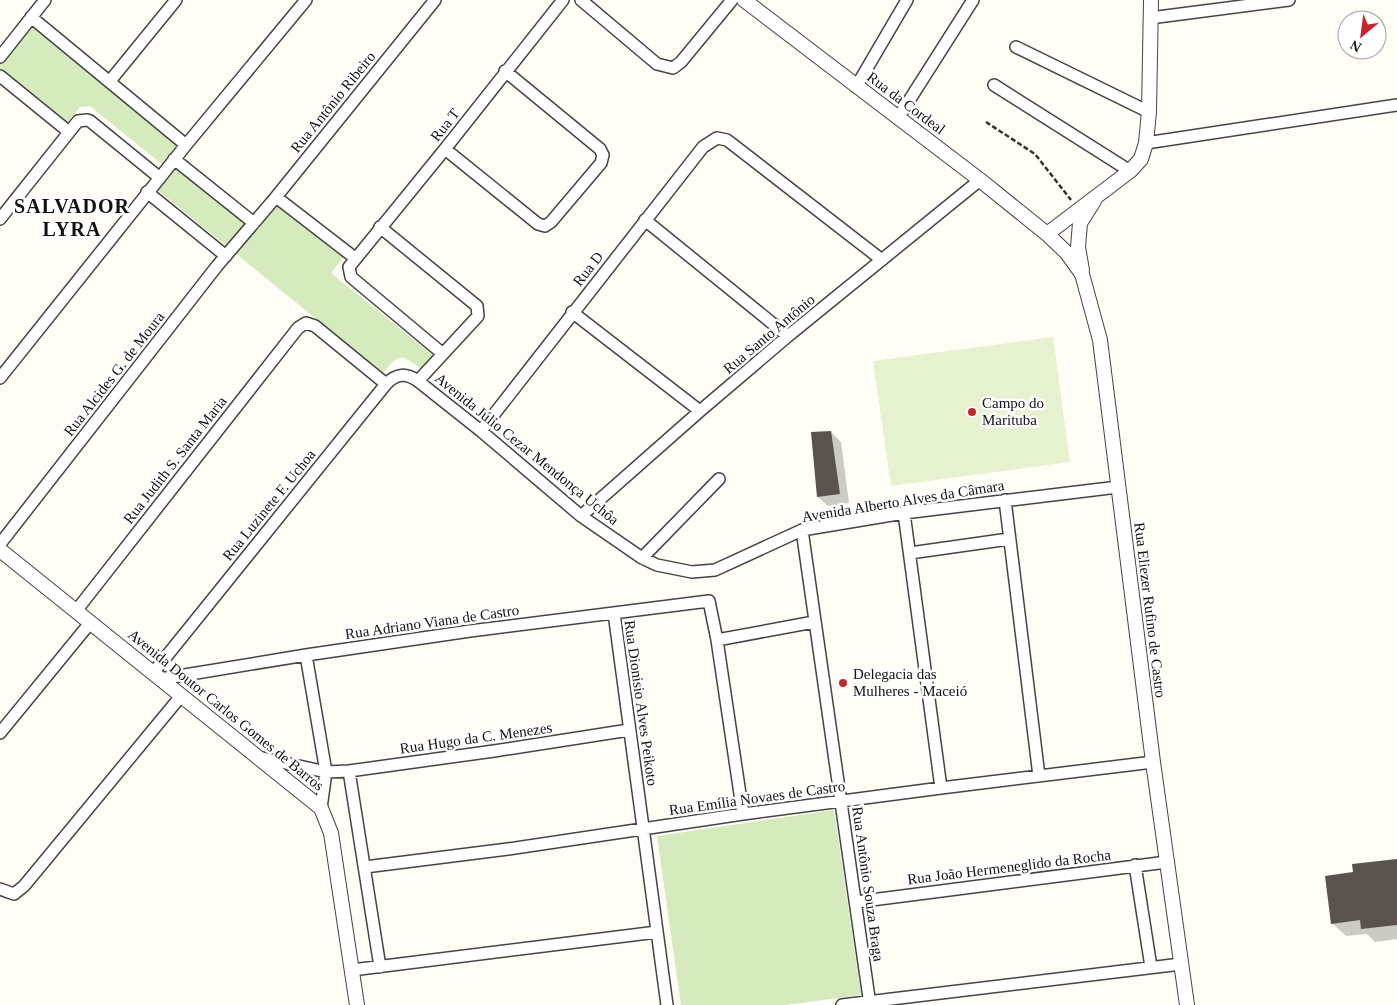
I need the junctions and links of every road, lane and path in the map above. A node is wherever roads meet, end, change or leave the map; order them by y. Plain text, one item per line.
1 (44, 0) edge
2 (176, 0) edge
3 (306, 0) edge
4 (435, 0) edge
5 (563, 0) edge
6 (581, 0) edge
7 (732, 0) edge
8 (744, 0) edge
9 (907, 0) edge
10 (973, 0) edge
11 (1151, 0) edge
12 (1289, 0) edge
13 (31, 17) junction
14 (1150, 18) junction
15 (4, 41) edge
16 (1016, 47) dead end
17 (0, 57) edge
18 (506, 71) junction
19 (0, 76) edge
20 (110, 81) junction
21 (994, 84) dead end
22 (856, 87) junction
23 (1397, 105) edge
24 (1149, 112) junction
25 (898, 118) junction
26 (986, 122) dead end
27 (70, 132) junction
28 (1146, 143) junction
29 (186, 144) junction
30 (445, 149) junction
31 (174, 159) junction
32 (1130, 171) junction
33 (160, 178) junction
34 (980, 180) junction
35 (148, 192) junction
36 (1098, 196) junction
37 (276, 198) junction
38 (1077, 210) junction
39 (0, 219) edge
40 (645, 220) junction
41 (254, 223) junction
42 (380, 227) junction
43 (1047, 234) junction
44 (226, 256) junction
45 (882, 260) junction
46 (352, 262) junction
47 (1082, 274) junction
48 (572, 312) junction
49 (788, 336) junction
50 (442, 354) junction
51 (0, 378) edge
52 (418, 381) junction
53 (386, 384) junction
54 (700, 411) junction
55 (481, 431) junction
56 (719, 479) dead end
57 (1118, 487) junction
58 (1005, 500) junction
59 (904, 513) junction
60 (581, 516) junction
61 (802, 530) junction
62 (1009, 539) junction
63 (0, 544) edge
64 (0, 550) edge
65 (910, 553) junction
66 (642, 558) junction
67 (76, 611) junction
68 (614, 614) junction
69 (814, 622) junction
70 (90, 623) junction
71 (717, 640) junction
72 (306, 654) junction
73 (156, 676) junction
74 (181, 696) junction
75 (629, 730) junction
76 (0, 733) edge
77 (258, 757) junction
78 (1153, 762) junction
79 (349, 771) junction
80 (326, 772) junction
81 (1040, 776) junction
82 (941, 788) junction
83 (841, 802) junction
84 (322, 808) junction
85 (742, 814) junction
86 (644, 830) junction
87 (1167, 862) junction
88 (1135, 865) junction
89 (365, 866) junction
90 (0, 889) edge
91 (856, 902) junction
92 (657, 932) junction
93 (1181, 964) junction
94 (380, 967) junction
95 (1151, 967) junction
96 (352, 970) junction
97 (870, 1003) edge
98 (357, 1005) edge
99 (666, 1005) edge
100 (842, 1005) edge
101 (1187, 1005) edge

1 - 13 street
2 - 20 street
3 - 29 street
4 - 37 street, Rua Antônio Ribeiro
5 - 18 street, Rua T
6 - 7 street
8 - 22 street, Rua da Cordeal
9 - 22 street
10 - 25 street
11 - 14 street
12 - 14 street
13 - 15 street
13 - 20 street
14 - 24 street
15 - 17 street
16 - 24 street
18 - 30 street, Rua T
18 - 30 street
19 - 27 street
20 - 29 street
21 - 32 street
22 - 25 street, Rua da Cordeal
23 - 28 street
24 - 28 street
25 - 34 street, Rua da Cordeal
26 - 38 path
27 - 33 street
27 - 39 street
28 - 32 street
29 - 31 street
30 - 42 street, Rua T
31 - 33 street
31 - 41 street
32 - 36 street
33 - 35 street
34 - 43 street, Rua da Cordeal
34 - 45 street, Rua Santo Antônio
35 - 44 street
35 - 51 street
36 - 38 street
36 - 47 street
37 - 41 street, Rua Antônio Ribeiro
37 - 46 street
38 - 43 street
40 - 45 street, Rua D
40 - 48 street, Rua D
40 - 49 street
41 - 44 street, Rua Alcides G. de Moura
42 - 46 street, Rua T
42 - 50 street
43 - 47 street, Rua Eliezer Rufino de Castro
44 - 63 street, Rua Alcides G. de Moura
45 - 49 street, Rua Santo Antônio
46 - 50 street
47 - 57 street, Rua Eliezer Rufino de Castro
48 - 54 street
48 - 55 street, Rua D
49 - 54 street, Rua Santo Antônio
50 - 52 street
52 - 53 street, Rua Luzinete F. Uchoa
52 - 55 street, Avenida Júlio Cezar Mendonça Uchôa
53 - 67 street, Rua Judith S. Santa Maria
53 - 73 street, Rua Luzinete F. Uchoa
54 - 60 street, Rua Santo Antônio
55 - 60 street, Avenida Júlio Cezar Mendonça Uchôa
56 - 66 street
57 - 58 street, Avenida Alberto Alves da Câmara
57 - 78 street, Rua Eliezer Rufino de Castro
58 - 59 street, Avenida Alberto Alves da Câmara
58 - 62 street
59 - 61 street, Avenida Alberto Alves da Câmara
59 - 65 street
60 - 66 street, Avenida Júlio Cezar Mendonça Uchôa
61 - 66 street, Avenida Alberto Alves da Câmara
61 - 69 street, Rua Antônio Souza Braga
62 - 65 street
62 - 81 street
64 - 67 street, Avenida Doutor Carlos Gomes de Barros
65 - 82 street
67 - 70 street, Avenida Doutor Carlos Gomes de Barros
68 - 71 street, Rua Adriano Viana de Castro
68 - 72 street, Rua Adriano Viana de Castro
68 - 75 street, Rua Dionisio Alves Peikoto
69 - 71 street
69 - 83 street, Rua Antônio Souza Braga
70 - 73 street, Avenida Doutor Carlos Gomes de Barros
70 - 76 street
71 - 85 street
72 - 73 street, Rua Adriano Viana de Castro
72 - 80 street
73 - 74 street, Avenida Doutor Carlos Gomes de Barros
74 - 77 street, Avenida Doutor Carlos Gomes de Barros
74 - 90 street
75 - 79 street, Rua Hugo da C. Menezes
75 - 86 street, Rua Dionisio Alves Peikoto
77 - 80 street, Rua Hugo da C. Menezes
77 - 84 street, Avenida Doutor Carlos Gomes de Barros
78 - 81 street, Rua Emília Novaes de Castro
78 - 87 street, Rua Eliezer Rufino de Castro
79 - 80 street, Rua Hugo da C. Menezes
79 - 89 street
80 - 84 street
81 - 82 street, Rua Emília Novaes de Castro
82 - 83 street, Rua Emília Novaes de Castro
83 - 85 street, Rua Emília Novaes de Castro
83 - 91 street, Rua Antônio Souza Braga
84 - 96 street, Avenida Doutor Carlos Gomes de Barros
85 - 86 street, Rua Emília Novaes de Castro
86 - 89 street, Rua Emília Novaes de Castro
86 - 92 street, Rua Dionisio Alves Peikoto
87 - 88 street, Rua João Hermeneglido da Rocha
87 - 93 street, Rua Eliezer Rufino de Castro
88 - 91 street, Rua João Hermeneglido da Rocha
88 - 95 street
89 - 94 street
91 - 97 street, Rua Antônio Souza Braga
92 - 94 street
92 - 99 street, Rua Dionisio Alves Peikoto
93 - 95 street
93 - 101 street, Rua Eliezer Rufino de Castro
94 - 96 street
95 - 97 street
96 - 98 street, Avenida Doutor Carlos Gomes de Barros
97 - 100 street

